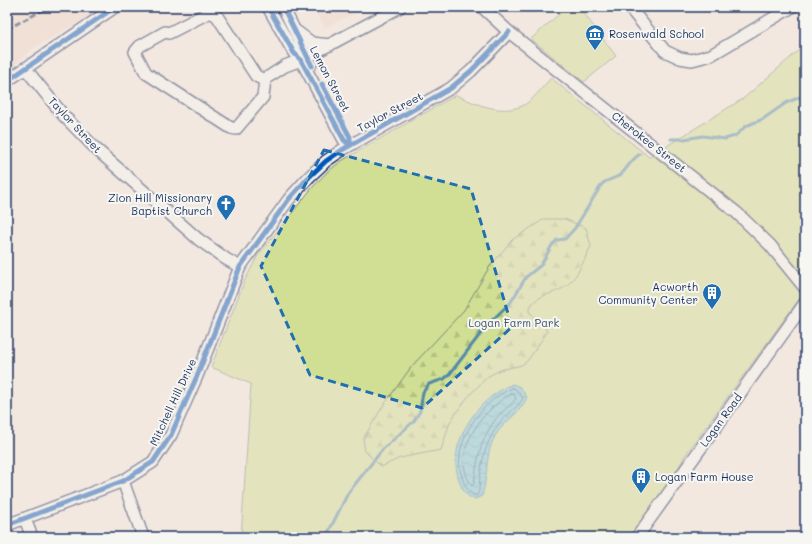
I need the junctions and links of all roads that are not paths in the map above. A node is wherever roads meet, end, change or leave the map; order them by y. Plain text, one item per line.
1 (115, 7) edge
2 (268, 7) edge
3 (283, 7) edge
4 (400, 7) edge
5 (482, 7) edge
6 (629, 7) edge
7 (792, 7) edge
8 (296, 31) junction
9 (509, 32) junction
10 (330, 45) junction
11 (304, 59) junction
12 (25, 68) junction
13 (264, 80) junction
14 (7, 81) edge
15 (350, 145) junction
16 (240, 267) junction
17 (805, 288) edge
18 (805, 303) edge
19 (123, 481) junction
20 (25, 519) junction
21 (7, 525) edge
22 (32, 537) edge
23 (143, 537) edge
24 (637, 537) edge

1 - 12 street
2 - 11 street, Lemon Street
3 - 8 street, Lemon Street
4 - 10 street
5 - 9 street, Cherokee Street
6 - 7 street
8 - 10 street
8 - 11 street, Lemon Street
9 - 15 street, Taylor Street
9 - 17 street, Cherokee Street
10 - 11 street
11 - 13 street
11 - 15 street, Lemon Street
12 - 14 street
12 - 16 street, Taylor Street
13 - 13 street
15 - 16 street, Taylor Street
16 - 19 street, Mitchell Hill Drive
18 - 24 street, Logan Road
19 - 20 street, Mitchell Hill Drive
19 - 23 street
20 - 21 street, Mitchell Hill Drive
20 - 22 street

